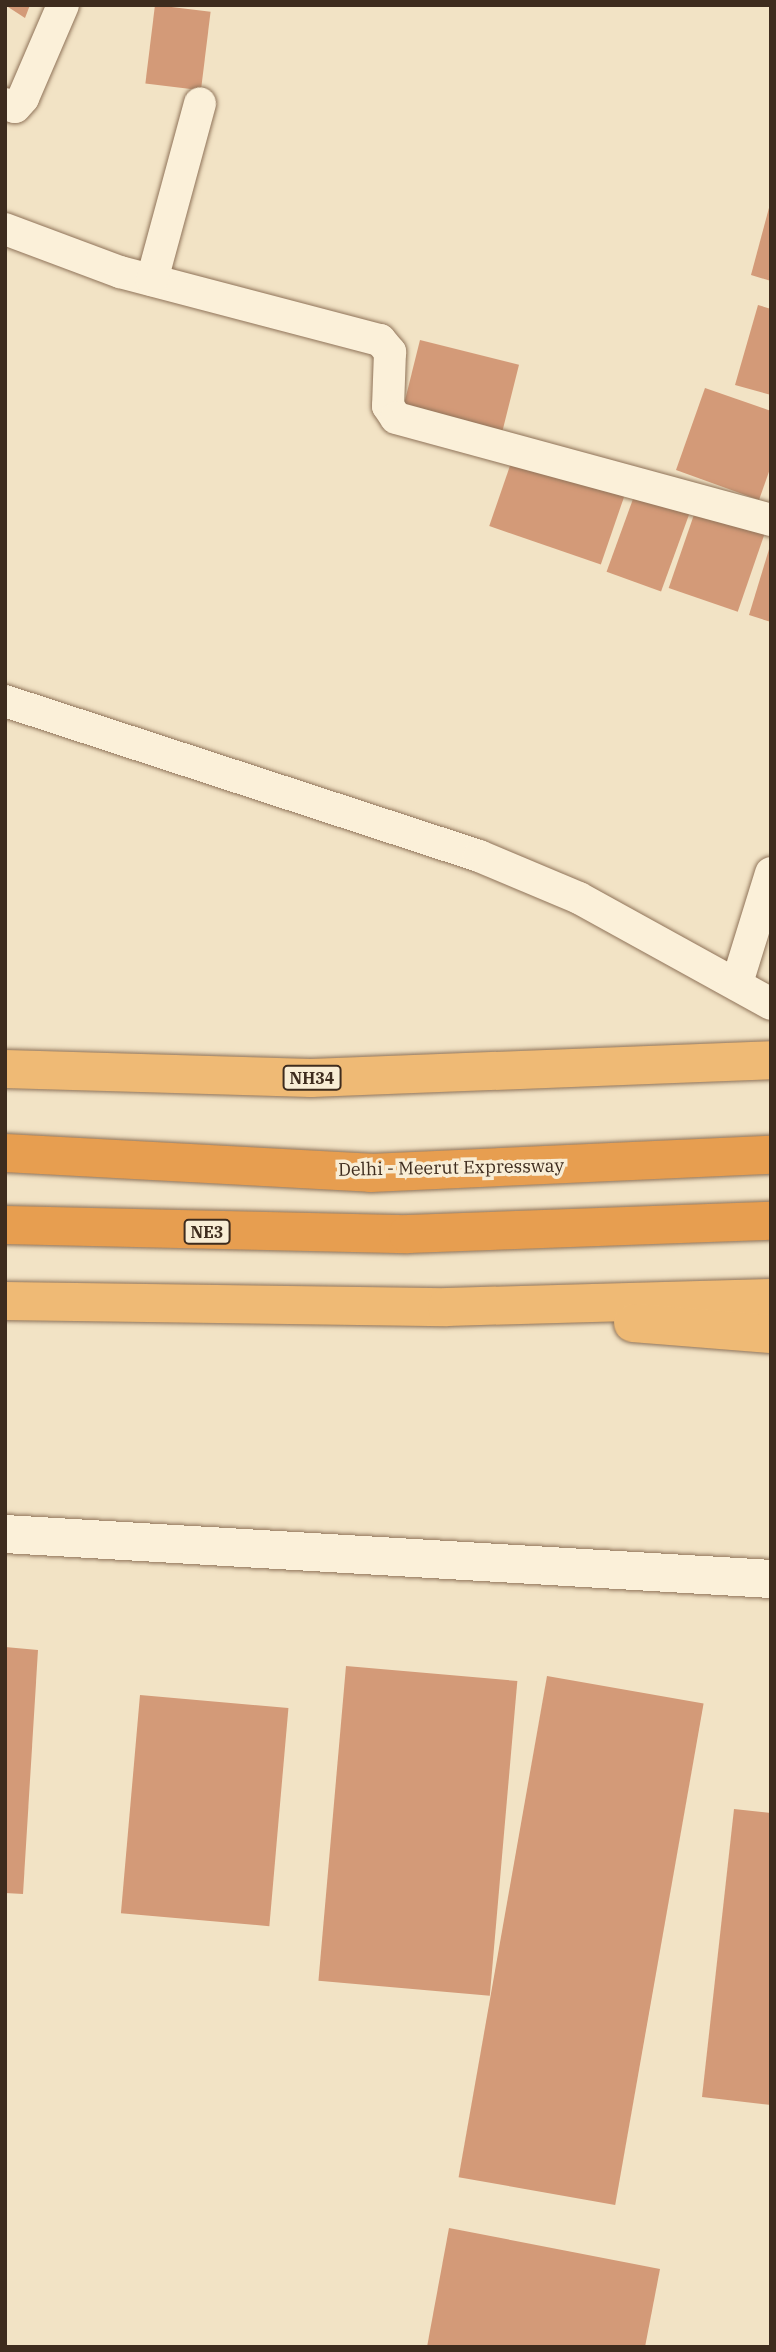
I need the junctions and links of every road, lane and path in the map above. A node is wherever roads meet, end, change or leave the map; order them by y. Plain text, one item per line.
1 (63, 5) edge
2 (200, 103) dead end
3 (5, 104) edge
4 (5, 229) edge
5 (152, 280) junction
6 (771, 520) edge
7 (5, 701) edge
8 (771, 873) edge
9 (737, 983) junction
10 (771, 1004) edge
11 (771, 1035) edge
12 (771, 1060) edge
13 (618, 1063) junction
14 (5, 1069) edge
15 (5, 1153) edge
16 (771, 1154) edge
17 (771, 1221) edge
18 (5, 1226) edge
19 (771, 1298) edge
20 (5, 1301) edge
21 (447, 1307) junction
22 (771, 1334) edge
23 (5, 1534) edge
24 (771, 1579) edge

1 - 3 street
2 - 5 street
4 - 5 street
5 - 6 street
7 - 9 street
8 - 9 street
9 - 10 street
11 - 13 highway, NH34
12 - 13 highway
13 - 14 highway, NH34
15 - 16 highway, Delhi - Meerut Expressway
17 - 18 highway, NE3
19 - 21 highway
20 - 21 highway
21 - 22 highway
23 - 24 main road

